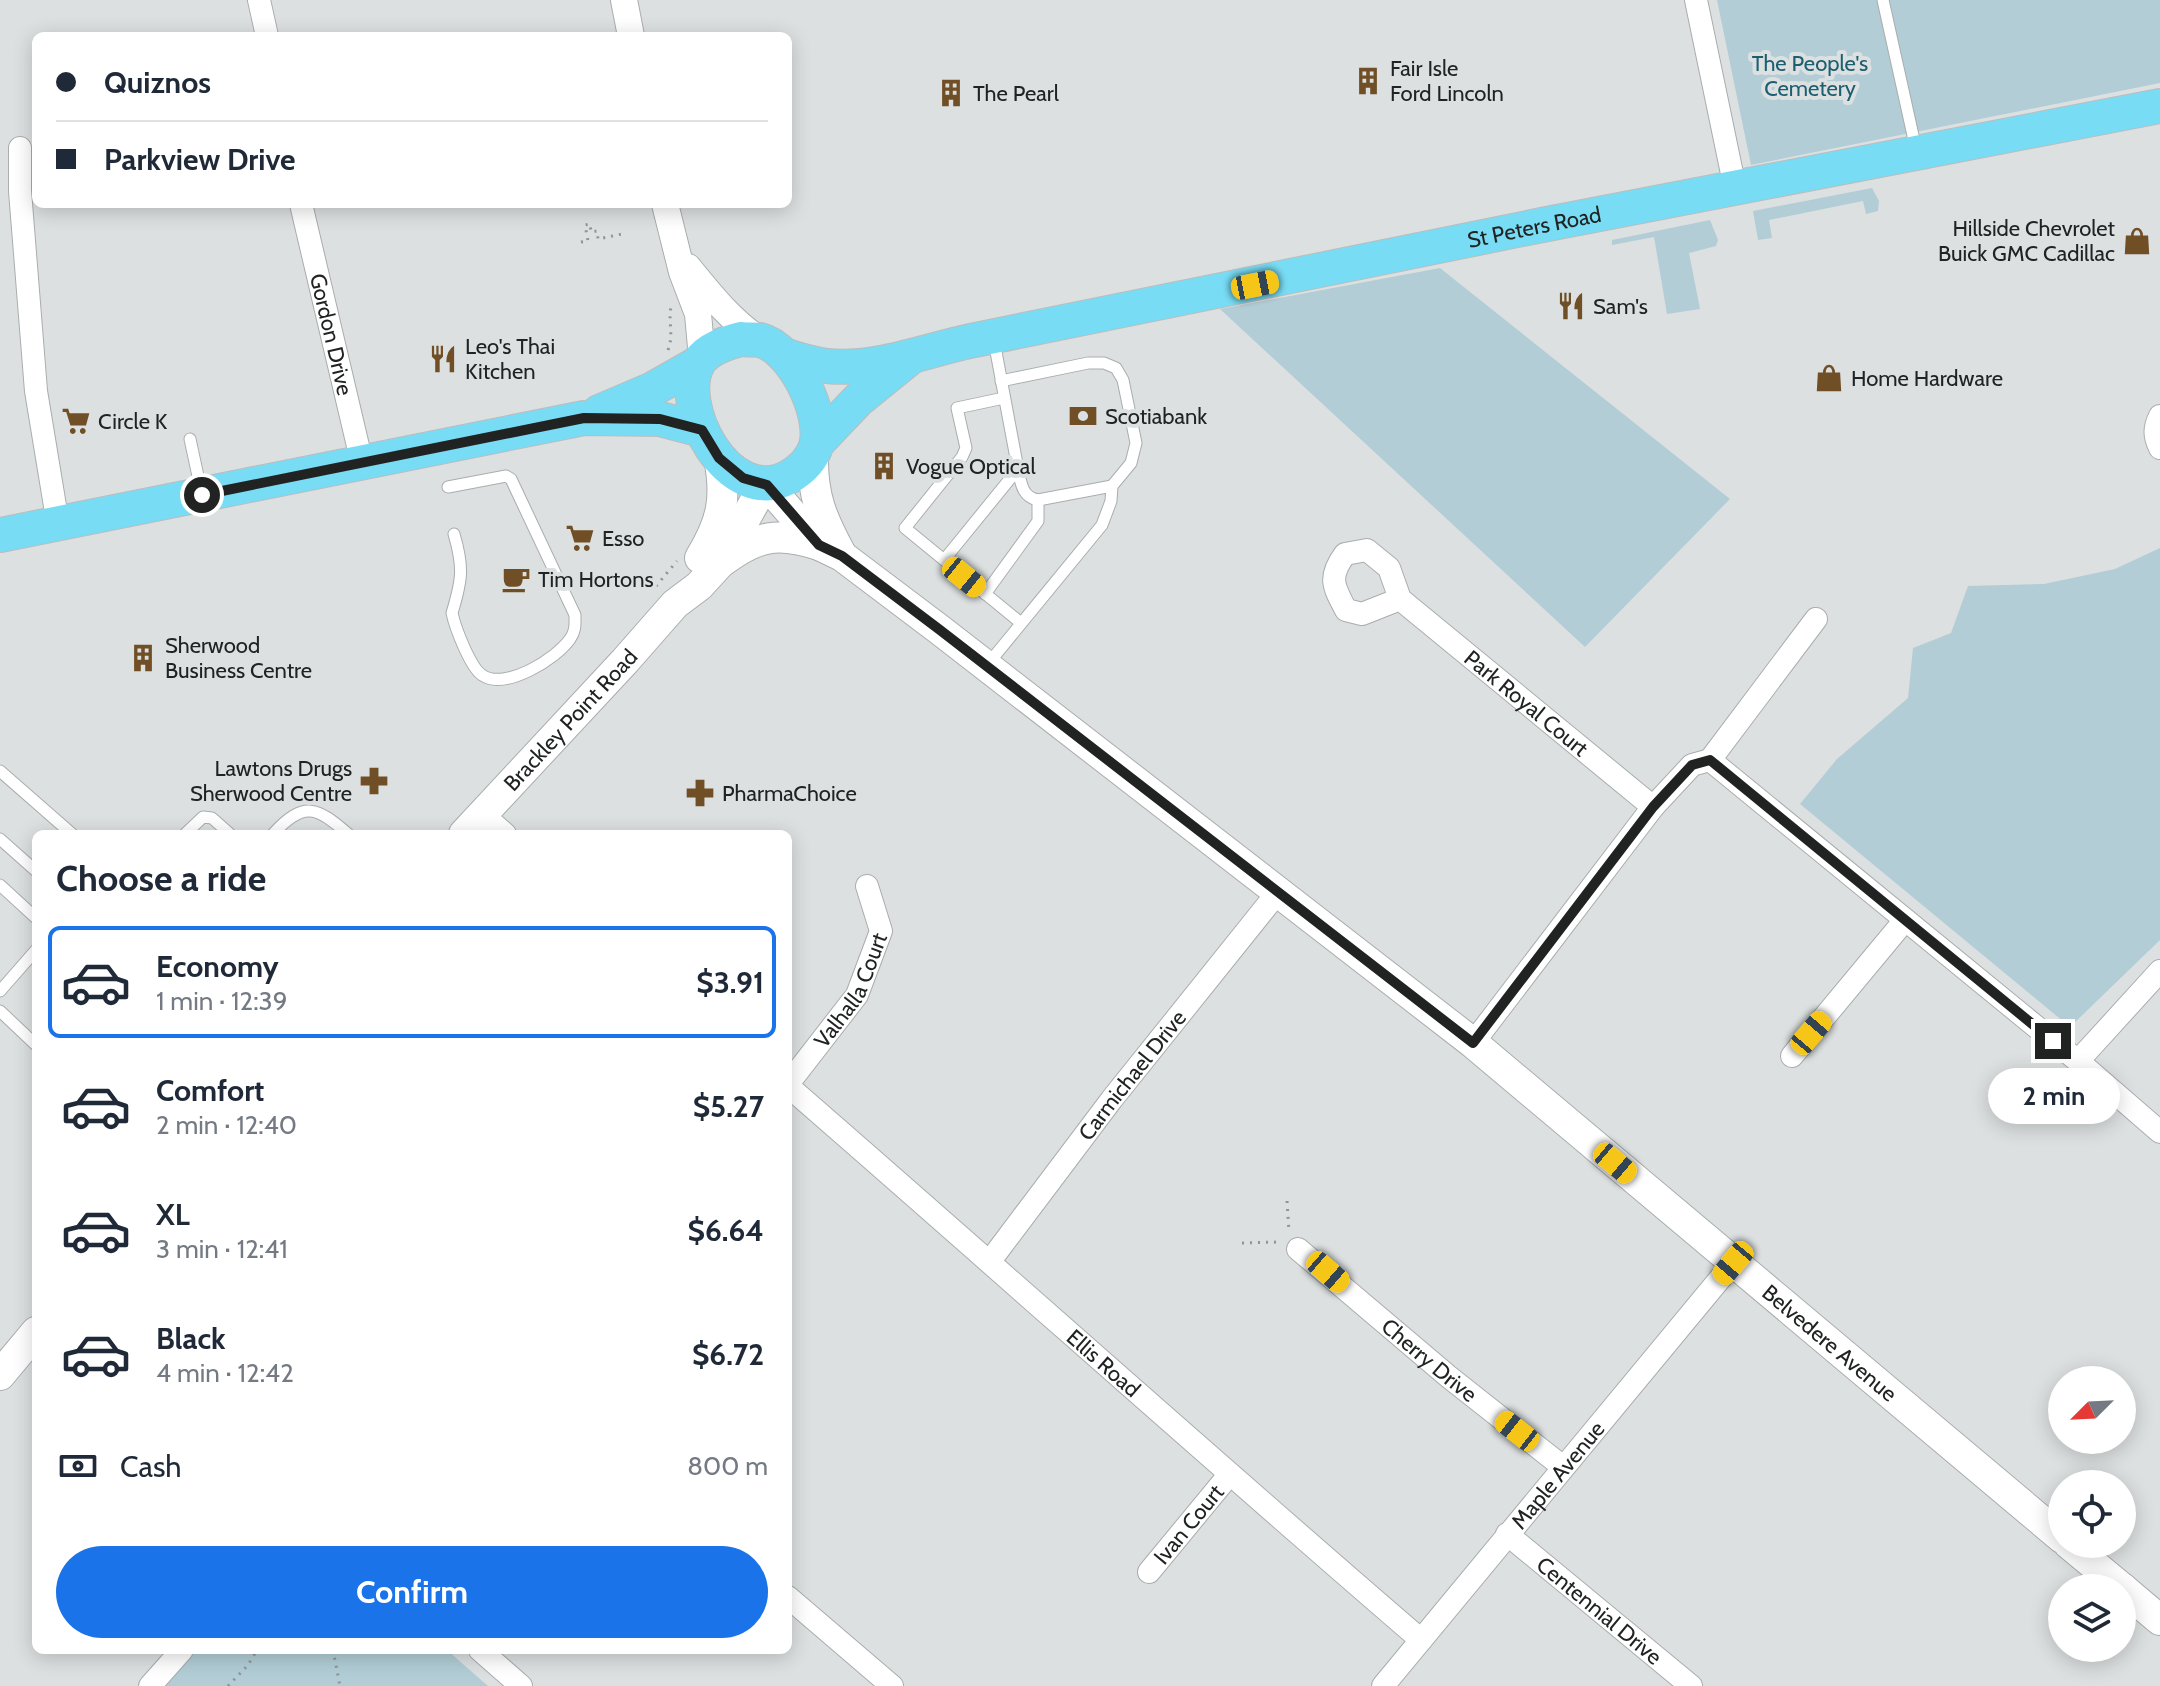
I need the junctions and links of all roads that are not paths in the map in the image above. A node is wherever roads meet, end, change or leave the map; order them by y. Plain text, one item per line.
1 (259, 0) edge
2 (624, 0) edge
3 (1696, 0) edge
4 (1883, 0) edge
5 (266, 32) edge
6 (630, 32) edge
7 (2160, 106) edge
8 (20, 148) dead end
9 (1917, 153) junction
10 (1735, 188) junction
11 (302, 208) edge
12 (666, 208) edge
13 (678, 255) junction
14 (993, 337) junction
15 (772, 348) junction
16 (911, 356) junction
17 (700, 361) junction
18 (1001, 381) junction
19 (1004, 398) junction
20 (2160, 416) edge
21 (584, 418) junction
22 (190, 439) dead end
23 (711, 444) junction
24 (2160, 448) edge
25 (815, 449) junction
26 (362, 463) junction
27 (1018, 469) junction
28 (766, 485) junction
29 (1112, 486) junction
30 (448, 487) dead end
31 (202, 495) junction
32 (1038, 500) junction
33 (58, 524) junction
34 (454, 534) dead end
35 (0, 535) edge
36 (831, 551) junction
37 (944, 560) junction
38 (721, 562) junction
39 (985, 594) junction
40 (662, 598) junction
41 (1400, 599) dead end
42 (1816, 619) dead end
43 (1021, 623) junction
44 (987, 666) junction
45 (1710, 760) junction
46 (0, 771) edge
47 (1653, 807) junction
48 (473, 824) edge
49 (67, 830) edge
50 (189, 830) edge
51 (226, 830) edge
52 (276, 830) edge
53 (343, 830) edge
54 (492, 830) edge
55 (0, 839) edge
56 (32, 867) edge
57 (0, 885) edge
58 (867, 886) dead end
59 (1278, 892) junction
60 (32, 914) edge
61 (1905, 920) junction
62 (32, 955) edge
63 (2160, 971) edge
64 (0, 991) edge
65 (0, 1011) edge
66 (32, 1041) edge
67 (1473, 1043) junction
68 (1792, 1056) dead end
69 (2078, 1061) junction
70 (792, 1080) edge
71 (792, 1088) edge
72 (2160, 1132) edge
73 (1298, 1249) road end
74 (990, 1261) junction
75 (1733, 1263) junction
76 (32, 1337) edge
77 (0, 1375) edge
78 (1563, 1467) junction
79 (1229, 1475) junction
80 (2048, 1526) edge
81 (1507, 1534) junction
82 (2086, 1558) edge
83 (1149, 1572) dead end
84 (2105, 1574) edge
85 (792, 1600) edge
86 (2136, 1600) edge
87 (2160, 1620) edge
88 (1421, 1640) junction
89 (178, 1654) edge
90 (485, 1654) edge
91 (150, 1686) edge
92 (521, 1686) edge
93 (892, 1686) edge
94 (1383, 1686) edge
95 (1691, 1686) edge

1 - 5 street
2 - 6 street
3 - 10 street
4 - 9 lane
7 - 9 main road, St Peters Road
8 - 33 street
9 - 10 main road, St Peters Road
10 - 14 main road, St Peters Road
11 - 26 street, Gordon Drive
12 - 13 street
13 - 15 street
13 - 17 street
14 - 16 main road, St Peters Road
14 - 18 lane
15 - 16 main road, St Peters Road
15 - 17 main road
15 - 25 main road
16 - 25 main road, St Peters Road
17 - 21 main road
17 - 23 main road
18 - 19 lane
18 - 29 lane
19 - 27 lane
19 - 37 lane
20 - 24 street
21 - 23 main road
21 - 26 main road
22 - 31 lane
23 - 28 main road
23 - 40 main road, Brackley Point Road
25 - 28 main road
25 - 36 main road, Belvedere Avenue
26 - 31 main road
27 - 32 lane
27 - 37 lane
28 - 36 main road, Belvedere Avenue
28 - 38 main road, Brackley Point Road
29 - 32 lane
29 - 43 lane
30 - 34 lane
31 - 33 main road
32 - 39 lane
33 - 35 main road
36 - 38 main road
36 - 44 main road, Belvedere Avenue
37 - 39 lane
38 - 40 main road, Brackley Point Road
39 - 43 lane
40 - 48 main road, Brackley Point Road
41 - 47 street, Park Royal Court
42 - 45 street
43 - 44 lane
44 - 59 main road, Belvedere Avenue
45 - 47 street
45 - 61 street
46 - 49 lane
47 - 67 street
48 - 54 street
50 - 51 lane
52 - 53 lane
55 - 56 lane
57 - 60 lane
58 - 70 street, Valhalla Court
59 - 67 main road, Belvedere Avenue
59 - 74 street, Carmichael Drive
61 - 68 street
61 - 69 street
62 - 64 lane
63 - 69 street
65 - 66 lane
67 - 75 main road, Belvedere Avenue
69 - 72 street
71 - 74 street, Ellis Road
73 - 78 street, Cherry Drive
74 - 79 street, Ellis Road
75 - 78 street, Maple Avenue
75 - 80 main road, Belvedere Avenue
76 - 77 main road
78 - 81 street, Maple Avenue
79 - 83 street, Ivan Court
79 - 88 street, Ellis Road
81 - 88 street, Maple Avenue
81 - 95 street, Centennial Drive
82 - 84 main road
85 - 93 street
86 - 87 main road
88 - 94 street, Maple Avenue
89 - 91 street
90 - 92 street

